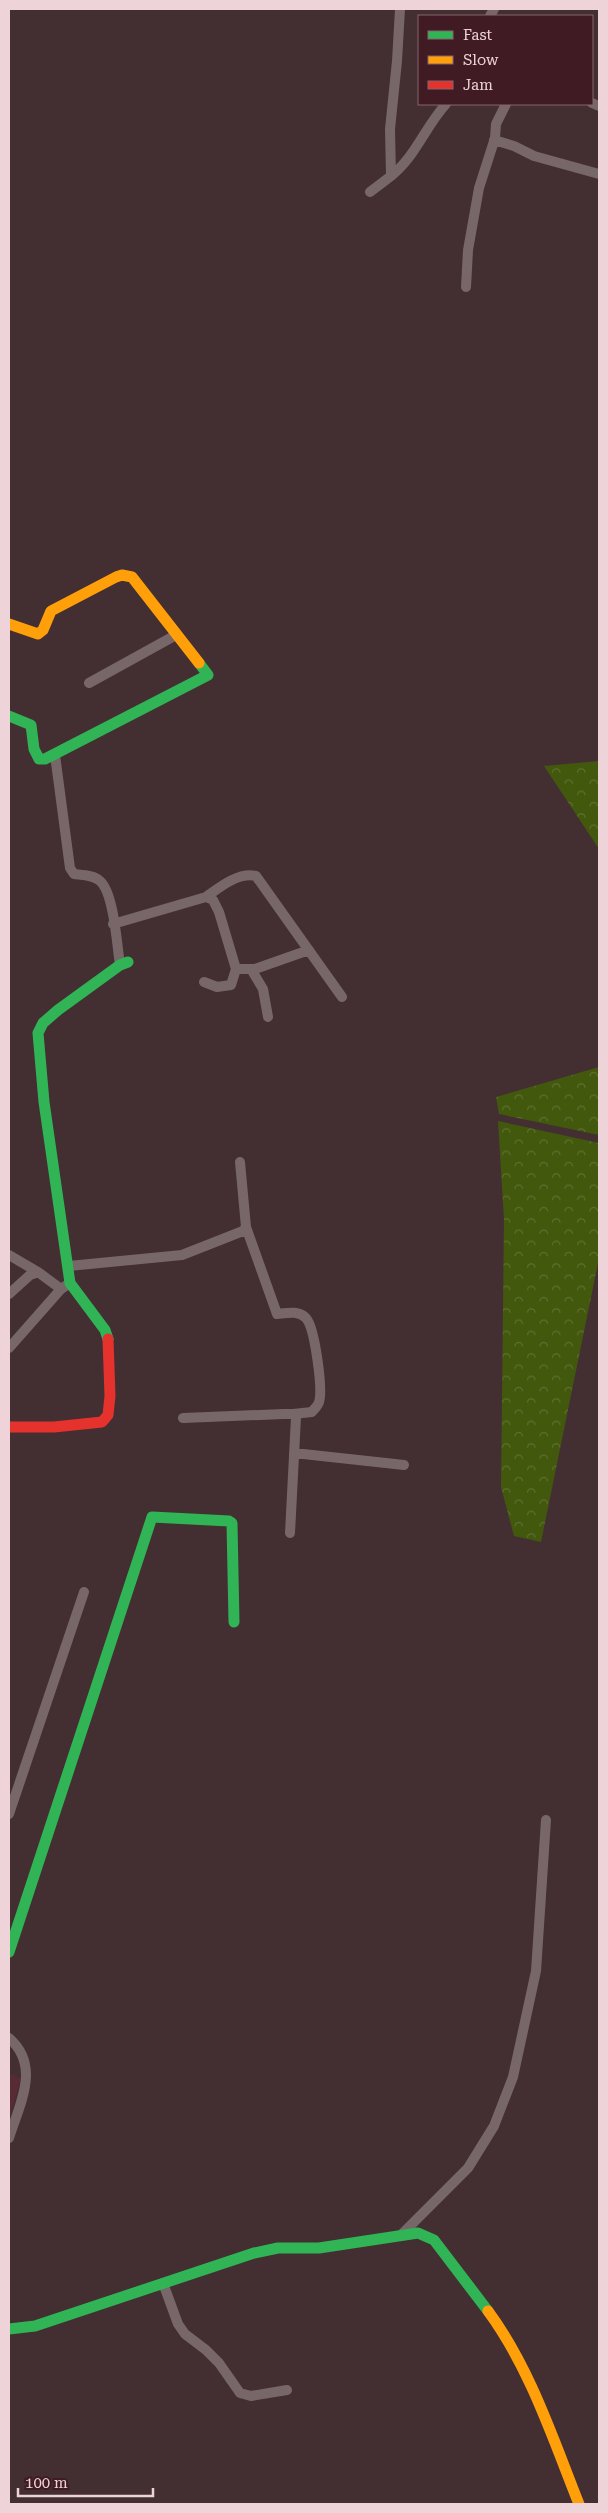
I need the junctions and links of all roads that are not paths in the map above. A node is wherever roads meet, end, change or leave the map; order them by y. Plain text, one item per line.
1 (400, 9) edge
2 (445, 105) edge
3 (506, 105) edge
4 (494, 140) junction
5 (599, 174) edge
6 (391, 176) junction
7 (370, 192) dead end
8 (466, 287) dead end
9 (9, 624) edge
10 (176, 635) junction
11 (89, 683) dead end
12 (9, 716) edge
13 (55, 755) junction
14 (206, 897) junction
15 (113, 924) junction
16 (309, 950) junction
17 (124, 964) joint
18 (236, 969) junction
19 (251, 969) junction
20 (204, 982) dead end
21 (342, 997) dead end
22 (268, 1017) dead end
23 (240, 1162) dead end
24 (246, 1226) junction
25 (9, 1255) edge
26 (69, 1266) junction
27 (38, 1272) junction
28 (66, 1286) junction
29 (9, 1294) edge
30 (9, 1348) edge
31 (293, 1414) junction
32 (184, 1418) dead end
33 (9, 1428) edge
34 (294, 1453) junction
35 (404, 1465) dead end
36 (290, 1533) dead end
37 (84, 1592) dead end
38 (234, 1622) dead end
39 (9, 1814) edge
40 (546, 1820) dead end
41 (9, 1952) edge
42 (9, 2038) edge
43 (9, 2138) edge
44 (402, 2234) junction
45 (163, 2283) junction
46 (9, 2329) edge
47 (287, 2390) dead end
48 (580, 2504) edge

1 - 6 street
2 - 6 street
3 - 4 street
4 - 5 street
4 - 8 street
6 - 7 street
9 - 10 street
10 - 11 street
10 - 13 street
12 - 13 street
13 - 15 street
14 - 15 street
14 - 16 street
14 - 18 street
15 - 17 street
16 - 19 street
16 - 21 street
17 - 26 street
18 - 19 street
18 - 20 street
19 - 22 street
23 - 24 street
24 - 26 street
24 - 31 street
25 - 27 street
26 - 28 street
27 - 28 street
27 - 29 street
28 - 30 street
28 - 33 street
31 - 32 street
31 - 34 street
34 - 35 street
34 - 36 street
37 - 39 street
38 - 41 street
40 - 44 street
42 - 43 street
44 - 45 street
44 - 48 street
45 - 46 street
45 - 47 street

